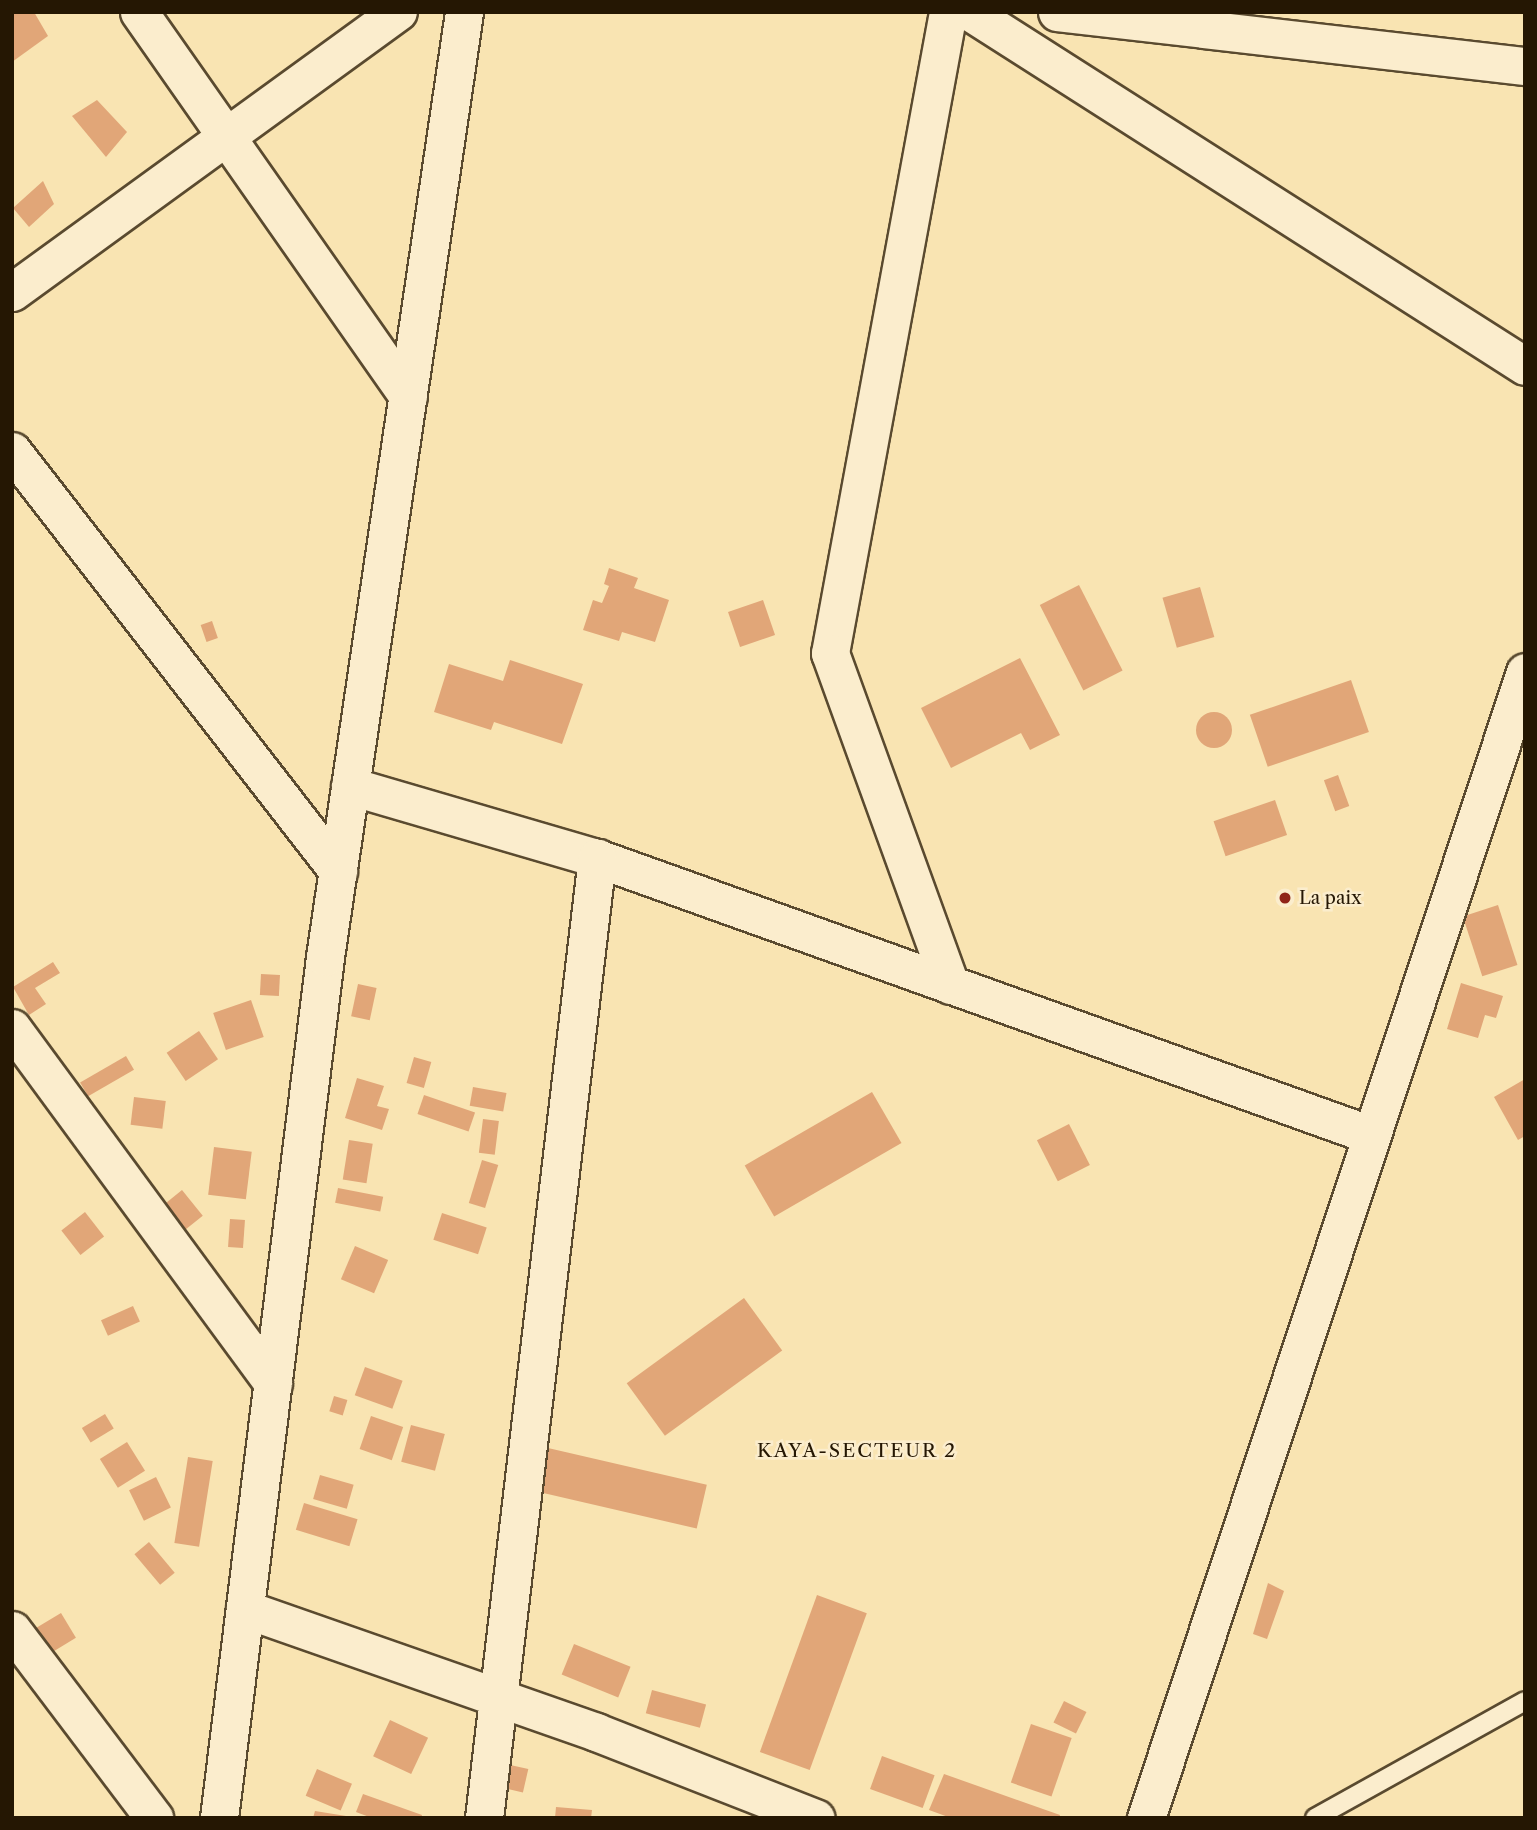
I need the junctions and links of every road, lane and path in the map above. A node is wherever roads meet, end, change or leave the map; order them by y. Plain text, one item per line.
1 (139, 12) edge
2 (398, 12) edge
3 (464, 12) edge
4 (948, 12) edge
5 (970, 12) edge
6 (1058, 12) edge
7 (1525, 66) edge
8 (226, 136) junction
9 (12, 292) edge
10 (1525, 366) edge
11 (408, 396) junction
12 (12, 451) edge
13 (1525, 672) edge
14 (350, 786) junction
15 (597, 858) junction
16 (338, 871) junction
17 (950, 985) junction
18 (12, 1028) edge
19 (1371, 1135) junction
20 (272, 1383) junction
21 (245, 1609) junction
22 (12, 1630) edge
23 (498, 1698) junction
24 (1525, 1702) edge
25 (154, 1818) edge
26 (219, 1818) edge
27 (484, 1818) edge
28 (816, 1818) edge
29 (1146, 1818) edge
30 (1315, 1818) edge

1 - 8 street
2 - 8 street
3 - 11 street
4 - 17 street
5 - 10 street
6 - 7 street
8 - 9 street
8 - 11 street
11 - 14 street
12 - 16 street
13 - 19 street
14 - 15 street
14 - 16 street
15 - 17 street
15 - 23 street
16 - 20 street
17 - 19 street
18 - 20 street
19 - 29 street
20 - 21 street
21 - 23 street
21 - 26 street
22 - 25 street
23 - 27 street
23 - 28 street
24 - 30 lane

